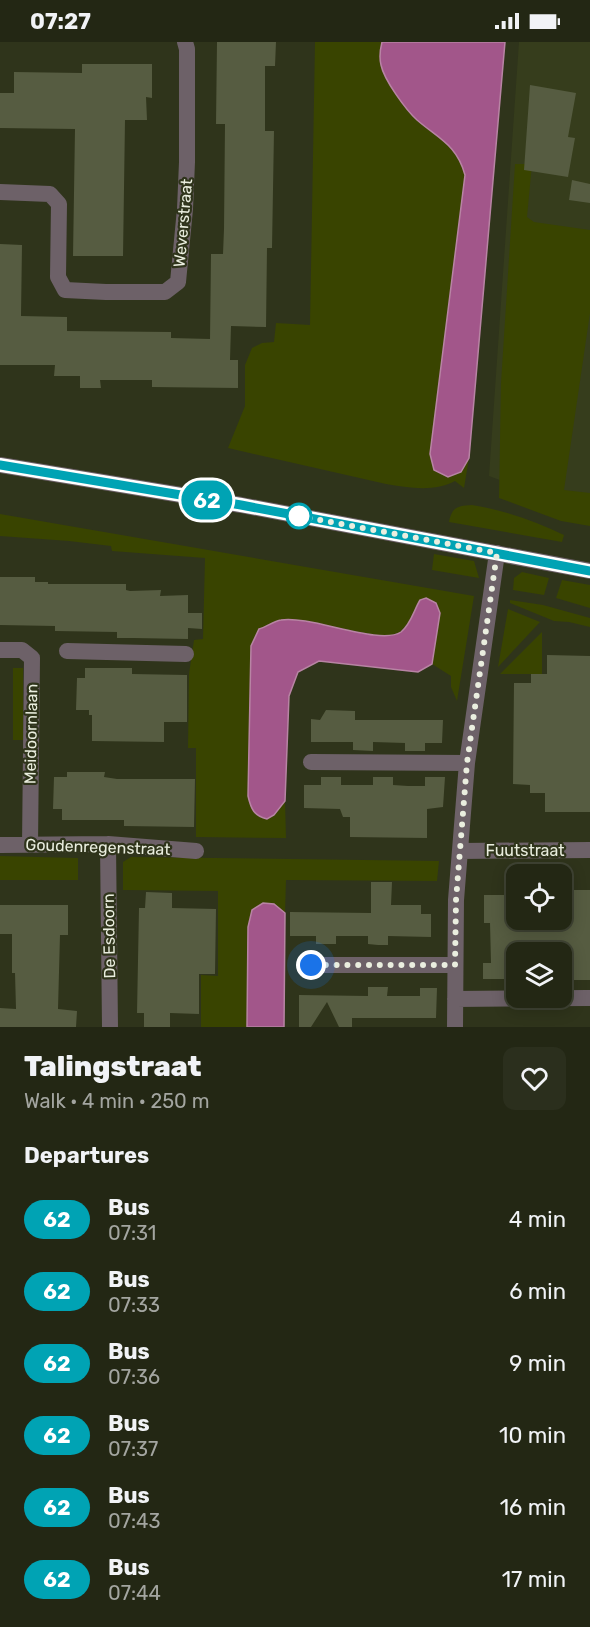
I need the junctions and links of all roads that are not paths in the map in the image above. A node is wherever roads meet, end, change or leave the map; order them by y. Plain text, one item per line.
1 (185, 42) edge
2 (0, 192) edge
3 (0, 465) edge
4 (497, 553) junction
5 (590, 571) edge
6 (0, 650) edge
7 (67, 651) dead end
8 (186, 654) dead end
9 (311, 762) dead end
10 (467, 763) junction
11 (30, 844) junction
12 (108, 844) junction
13 (0, 845) edge
14 (590, 850) edge
15 (196, 851) dead end
16 (460, 851) junction
17 (311, 965) dead end
18 (455, 965) junction
19 (589, 998) edge
20 (455, 999) junction
21 (110, 1027) edge
22 (455, 1027) edge

1 - 2 street, Weverstraat
3 - 4 street
4 - 5 street
4 - 10 street
6 - 11 street, Meidoornlaan
7 - 8 street
9 - 10 street
10 - 16 street
11 - 12 street, Goudenregenstraat
11 - 13 street, Goudenregenstraat
12 - 15 street, Goudenregenstraat
12 - 21 street, De Esdoorn
14 - 16 street, Fuutstraat
16 - 18 street
17 - 18 street
18 - 20 street
19 - 20 street
20 - 22 street

